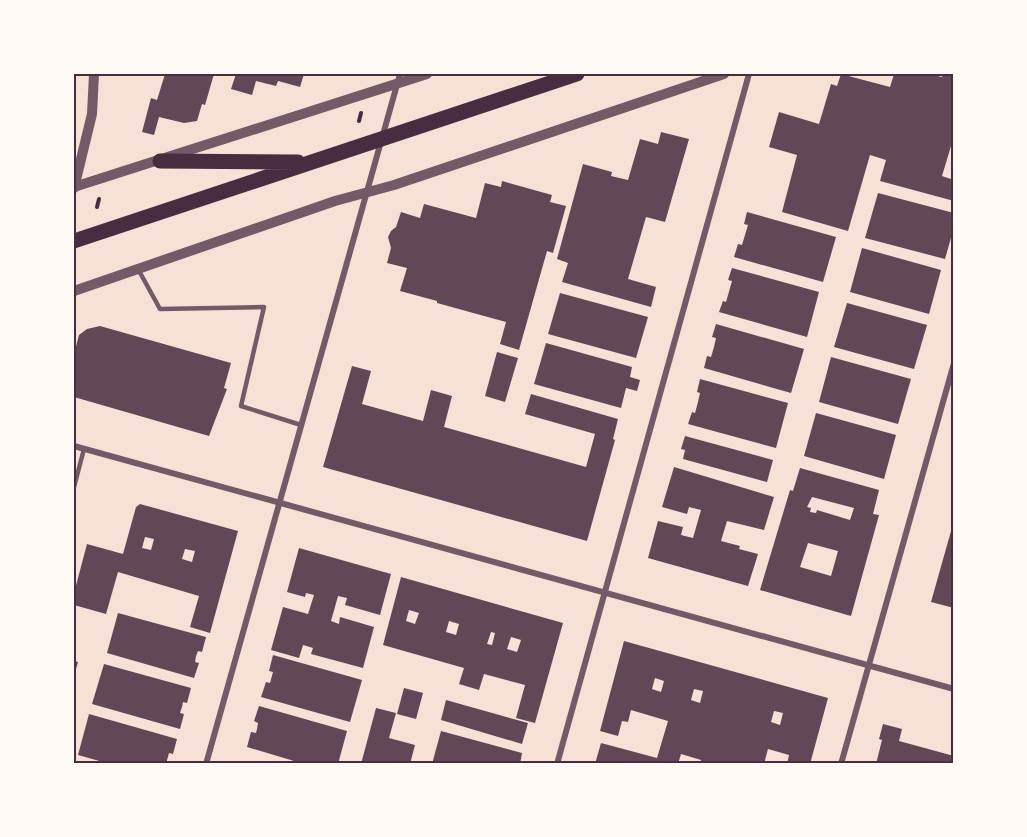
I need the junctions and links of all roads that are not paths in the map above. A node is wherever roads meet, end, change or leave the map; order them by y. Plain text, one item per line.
1 (94, 74) edge
2 (427, 74) edge
3 (577, 74) edge
4 (724, 74) edge
5 (749, 74) edge
6 (398, 78) edge
7 (381, 139) junction
8 (160, 161) junction
9 (310, 162) junction
10 (74, 187) edge
11 (366, 192) junction
12 (74, 241) edge
13 (138, 269) junction
14 (74, 291) edge
15 (954, 363) edge
16 (301, 425) junction
17 (74, 446) edge
18 (84, 449) junction
19 (74, 487) edge
20 (279, 503) junction
21 (604, 593) junction
22 (868, 666) junction
23 (954, 689) edge
24 (206, 764) edge
25 (556, 764) edge
26 (841, 764) edge

1 - 10 street
2 - 6 street
3 - 7 main road
4 - 11 street
5 - 21 street
6 - 7 street
6 - 8 street
7 - 9 main road
7 - 11 street
8 - 9 main road
8 - 10 street
9 - 12 main road
11 - 13 street
11 - 16 street
13 - 14 street
13 - 16 lane
15 - 22 street
16 - 20 street
17 - 18 street
18 - 19 lane
18 - 20 street
20 - 21 street
20 - 24 street
21 - 22 street
21 - 25 street
22 - 23 street
22 - 26 street

